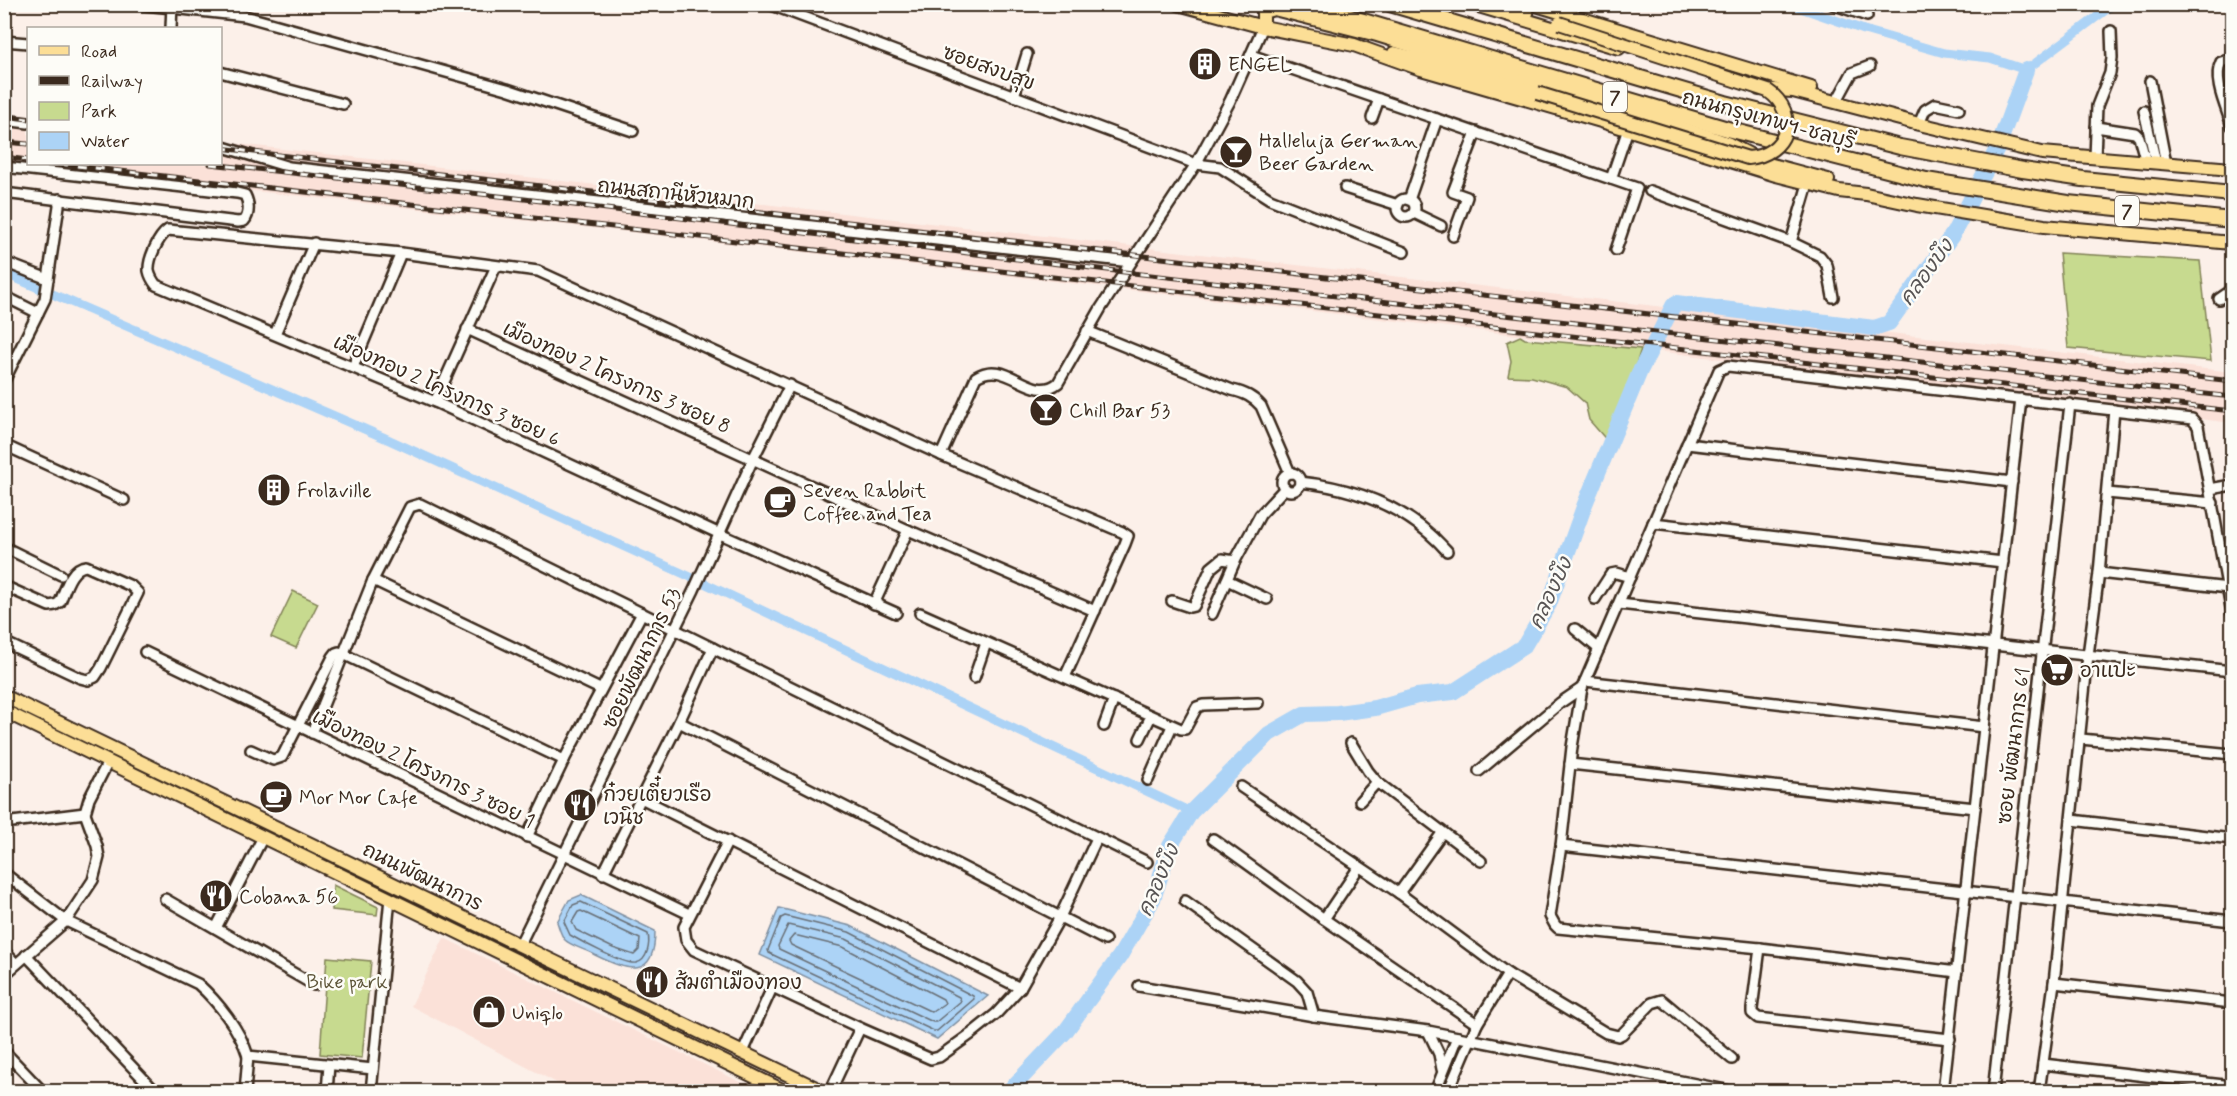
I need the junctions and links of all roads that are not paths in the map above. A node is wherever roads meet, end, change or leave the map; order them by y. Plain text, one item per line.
1 (136, 4) edge
2 (769, 4) edge
3 (1178, 4) edge
4 (1306, 4) edge
5 (1390, 4) edge
6 (1472, 4) edge
7 (1502, 4) edge
8 (1533, 4) edge
9 (1832, 4) edge
10 (172, 7) edge
11 (1867, 16) dead end
12 (171, 27) edge
13 (1263, 27) junction
14 (2111, 31) dead end
15 (4, 41) edge
16 (27, 44) edge
17 (1354, 45) junction
18 (1027, 54) dead end
19 (1251, 55) junction
20 (2232, 59) edge
21 (1870, 66) dead end
22 (222, 73) edge
23 (2150, 81) dead end
24 (1014, 96) junction
25 (1839, 97) junction
26 (1379, 99) junction
27 (343, 104) dead end
28 (1861, 108) junction
29 (1959, 109) dead end
30 (2144, 111) dead end
31 (1372, 118) dead end
32 (1437, 119) junction
33 (4, 120) edge
34 (27, 123) edge
35 (1919, 124) junction
36 (2232, 126) edge
37 (2096, 127) junction
38 (1628, 129) junction
39 (633, 131) dead end
40 (1476, 132) junction
41 (222, 147) edge
42 (2095, 158) junction
43 (2156, 163) junction
44 (1197, 164) junction
45 (4, 166) edge
46 (2232, 169) edge
47 (1611, 179) junction
48 (1808, 184) junction
49 (1345, 188) dead end
50 (1650, 191) dead end
51 (4, 193) edge
52 (1866, 194) junction
53 (2232, 194) edge
54 (60, 199) junction
55 (1409, 200) junction
56 (1398, 205) junction
57 (1414, 213) junction
58 (2232, 220) edge
59 (1441, 226) dead end
60 (1453, 236) dead end
61 (1791, 242) junction
62 (314, 243) junction
63 (2232, 243) edge
64 (1616, 250) dead end
65 (1404, 252) dead end
66 (402, 253) junction
67 (4, 262) edge
68 (1131, 262) junction
69 (496, 266) junction
70 (48, 282) junction
71 (2232, 290) edge
72 (4, 296) edge
73 (1833, 297) dead end
74 (2219, 299) dead end
75 (38, 313) junction
76 (466, 329) junction
77 (1087, 331) junction
78 (275, 334) junction
79 (353, 367) junction
80 (7, 370) edge
81 (4, 381) edge
82 (790, 385) junction
83 (2021, 399) junction
84 (435, 402) junction
85 (2070, 404) junction
86 (2114, 410) junction
87 (1687, 444) junction
88 (4, 445) edge
89 (941, 455) junction
90 (753, 459) junction
91 (1290, 473) junction
92 (1300, 482) junction
93 (2012, 482) junction
94 (2232, 485) edge
95 (1285, 488) junction
96 (2210, 489) junction
97 (2108, 493) junction
98 (124, 500) dead end
99 (2213, 503) junction
100 (1653, 523) junction
101 (908, 530) junction
102 (720, 534) junction
103 (4, 547) edge
104 (1447, 551) dead end
105 (1235, 561) junction
106 (2003, 562) junction
107 (2099, 573) junction
108 (61, 575) dead end
109 (1630, 578) junction
110 (373, 580) junction
111 (1227, 580) junction
112 (4, 586) edge
113 (2228, 588) junction
114 (1267, 599) dead end
115 (1595, 599) dead end
116 (1172, 601) dead end
117 (874, 604) junction
118 (1618, 604) junction
119 (1095, 611) junction
120 (896, 612) dead end
121 (642, 613) junction
122 (920, 613) dead end
123 (2232, 613) edge
124 (1212, 614) dead end
125 (675, 629) junction
126 (1575, 629) dead end
127 (4, 642) edge
128 (986, 643) junction
129 (1994, 646) junction
130 (713, 648) junction
131 (1599, 649) junction
132 (2042, 650) junction
133 (145, 652) dead end
134 (344, 655) junction
135 (2088, 655) junction
136 (2232, 671) edge
137 (1065, 676) junction
138 (974, 678) dead end
139 (1583, 684) junction
140 (600, 689) junction
141 (4, 696) edge
142 (1114, 699) junction
143 (1258, 703) dead end
144 (4, 711) edge
145 (1151, 716) junction
146 (679, 722) junction
147 (1104, 726) dead end
148 (1172, 726) junction
149 (298, 727) junction
150 (1984, 727) junction
151 (312, 733) junction
152 (1140, 739) dead end
153 (2081, 739) junction
154 (1352, 743) dead end
155 (251, 750) dead end
156 (2232, 754) edge
157 (564, 760) junction
158 (108, 762) junction
159 (1570, 764) junction
160 (1479, 771) dead end
161 (1148, 780) dead end
162 (1377, 783) junction
163 (1241, 787) dead end
164 (641, 798) junction
165 (1360, 801) dead end
166 (1975, 808) junction
167 (85, 813) junction
168 (2072, 820) junction
169 (4, 823) edge
170 (1442, 833) junction
171 (263, 837) junction
172 (527, 837) junction
173 (1097, 838) junction
174 (1213, 839) dead end
175 (2232, 839) edge
176 (728, 841) junction
177 (1561, 846) junction
178 (564, 855) junction
179 (1481, 861) dead end
180 (1147, 862) dead end
181 (1359, 867) junction
182 (4, 873) edge
183 (603, 874) junction
184 (397, 885) junction
185 (1966, 892) junction
186 (1398, 893) junction
187 (2014, 897) junction
188 (390, 898) junction
189 (165, 899) dead end
190 (1185, 902) dead end
191 (2062, 902) junction
192 (689, 914) junction
193 (1060, 917) junction
194 (1324, 919) junction
195 (66, 921) junction
196 (2232, 921) edge
197 (216, 928) junction
198 (1105, 940) dead end
199 (520, 944) junction
200 (1760, 948) junction
201 (4, 951) edge
202 (26, 956) junction
203 (519, 962) junction
204 (16, 964) junction
205 (1957, 972) junction
206 (1508, 974) junction
207 (4, 975) edge
208 (2054, 983) junction
209 (314, 985) dead end
210 (1139, 986) dead end
211 (772, 988) junction
212 (1020, 988) junction
213 (2232, 1003) edge
214 (1314, 1016) junction
215 (1477, 1024) junction
216 (860, 1028) junction
217 (1428, 1031) junction
218 (1457, 1037) junction
219 (1469, 1039) junction
220 (1950, 1039) junction
221 (4, 1051) edge
222 (742, 1052) junction
223 (248, 1056) junction
224 (1732, 1059) dead end
225 (2043, 1064) junction
226 (329, 1065) junction
227 (373, 1069) junction
228 (1442, 1071) junction
229 (787, 1074) junction
230 (2232, 1086) edge
231 (783, 1090) edge
232 (43, 1092) edge
233 (156, 1092) edge
234 (245, 1092) edge
235 (327, 1092) edge
236 (371, 1092) edge
237 (824, 1092) edge
238 (830, 1092) edge
239 (1435, 1092) edge
240 (1448, 1092) edge
241 (1736, 1092) edge
242 (1943, 1092) edge
243 (1993, 1092) edge
244 (2039, 1092) edge

1 - 10 street
2 - 24 street, ซอยสงบสุข
3 - 13 main road
4 - 58 highway, ถนนกรุงเทพฯ-ชลบุรี / 7
5 - 53 highway, ถนนกรุงเทพฯ-ชลบุรี / 7
6 - 28 main road
7 - 17 main road, bridge
8 - 25 main road
9 - 11 street
10 - 12 street
10 - 39 street
13 - 17 main road
13 - 19 street
13 - 52 main road
14 - 37 street
15 - 16 street
17 - 38 main road
18 - 24 street
19 - 26 street
19 - 44 street
20 - 36 street
21 - 25 street
22 - 27 street
23 - 43 street
24 - 44 street, ซอยสงบสุข
25 - 28 main road
26 - 31 street
26 - 32 street
28 - 35 main road
29 - 35 street
30 - 43 street
32 - 40 street
32 - 55 street
33 - 34 street
35 - 42 main road
37 - 42 street
37 - 43 street
38 - 47 street
38 - 48 main road
40 - 47 street
40 - 60 street
41 - 68 street, ถนนสถานีหัวหมาก
42 - 43 main road
43 - 46 main road
44 - 65 street, ซอยสงบสุข
44 - 68 street
45 - 54 street
47 - 64 street
48 - 52 main road
48 - 61 street
49 - 56 street
50 - 61 street
51 - 54 street
52 - 63 main road
54 - 70 street
55 - 56 street
55 - 57 street
56 - 57 street
57 - 59 street
61 - 73 street
62 - 66 street
62 - 78 street
62 - 78 street, เมืองทอง 2 โครงการ 3 ซอย 6
66 - 69 street
66 - 79 street
67 - 70 street
68 - 77 street
69 - 76 street
69 - 82 street
70 - 75 street
71 - 74 street
72 - 75 street
75 - 80 street
76 - 84 street
76 - 90 street, เมืองทอง 2 โครงการ 3 ซอย 8
77 - 89 street
77 - 91 street
78 - 79 street, เมืองทอง 2 โครงการ 3 ซอย 6
79 - 84 street, เมืองทอง 2 โครงการ 3 ซอย 6
80 - 81 street
82 - 89 street
82 - 90 street, ซอยพัฒนาการ 53
83 - 85 street
83 - 87 street
83 - 93 street
84 - 102 street, เมืองทอง 2 โครงการ 3 ซอย 6
85 - 86 street
85 - 132 street, ซอย พัฒนาการ 61
86 - 96 street
86 - 97 street
87 - 93 street
87 - 100 street
88 - 98 street
89 - 119 street
90 - 101 street, เมืองทอง 2 โครงการ 3 ซอย 8
90 - 102 street, ซอยพัฒนาการ 53
91 - 92 street
91 - 95 street
92 - 95 street
92 - 104 street
93 - 106 street
94 - 96 street
95 - 105 street
96 - 99 street
97 - 99 street
97 - 107 street
99 - 113 street
100 - 106 street
100 - 109 street
101 - 117 street
101 - 119 street, เมืองทอง 2 โครงการ 3 ซอย 8
102 - 117 street, เมืองทอง 2 โครงการ 3 ซอย 6
102 - 125 street, ซอยพัฒนาการ 53
103 - 108 street
105 - 111 street
105 - 116 street
106 - 129 street
107 - 113 street
107 - 135 street
109 - 115 street
109 - 118 street
110 - 121 street
110 - 134 street
110 - 140 street
111 - 114 street
111 - 124 street
112 - 127 street
113 - 123 street
117 - 120 street, เมืองทอง 2 โครงการ 3 ซอย 6
118 - 129 street
118 - 131 street
119 - 137 street
121 - 125 street
121 - 140 street
122 - 128 street
125 - 130 street
125 - 178 street, ซอยพัฒนาการ 53
126 - 131 street
128 - 137 street
128 - 138 street
129 - 132 street
129 - 150 street
130 - 146 street
130 - 173 street
131 - 139 street
132 - 135 street
132 - 187 street, ซอย พัฒนาการ 61
133 - 149 street, เมืองทอง 2 โครงการ 3 ซอย 1
134 - 149 street
134 - 151 street
134 - 157 street
135 - 136 street
135 - 153 street
137 - 142 street
139 - 150 street
139 - 159 street
139 - 160 street
140 - 157 street
141 - 184 main road, ถนนพัฒนาการ
142 - 145 street
142 - 147 street
143 - 148 street
144 - 158 main road, ถนนพัฒนาการ
145 - 148 street
145 - 152 street
146 - 164 street
146 - 193 street
148 - 161 street
149 - 151 street, เมืองทอง 2 โครงการ 3 ซอย 1
149 - 155 street
150 - 166 street
151 - 172 street, เมืองทอง 2 โครงการ 3 ซอย 1
153 - 156 street
153 - 168 street
154 - 162 street
157 - 172 street
158 - 167 street
158 - 171 main road, ถนนพัฒนาการ
159 - 166 street
159 - 177 street
162 - 165 street
162 - 170 street
163 - 181 street
164 - 176 street
164 - 183 street
166 - 185 street
167 - 169 street
167 - 195 street
168 - 175 street
168 - 191 street
170 - 179 street
170 - 186 street
171 - 188 main road, ถนนพัฒนาการ
171 - 197 street
172 - 178 street, เมืองทอง 2 โครงการ 3 ซอย 1
173 - 180 street
173 - 193 street
174 - 194 street
176 - 192 street
176 - 212 street
177 - 185 street
177 - 200 street
178 - 183 street, เมืองทอง 2 โครงการ 3 ซอย 1
178 - 199 street, ซอยพัฒนาการ 53
181 - 186 street
181 - 194 street
182 - 195 street
183 - 192 street, เมืองทอง 2 โครงการ 3 ซอย 1
184 - 188 main road
184 - 199 main road, ถนนพัฒนาการ
185 - 187 street
185 - 205 street
186 - 206 street
187 - 191 street
187 - 243 street, ซอย พัฒนาการ 61
188 - 203 main road, ถนนพัฒนาการ
188 - 227 street
189 - 197 street
190 - 214 street
191 - 196 street
191 - 208 street
192 - 211 street
193 - 198 street
193 - 212 street
194 - 215 street
195 - 202 street
195 - 223 street
197 - 209 street
199 - 203 main road
199 - 222 main road, ถนนพัฒนาการ
200 - 205 street
200 - 220 street
201 - 204 street
202 - 204 street
202 - 233 street
203 - 231 main road, ถนนพัฒนาการ
204 - 207 street
205 - 220 street
206 - 215 street
206 - 224 street
208 - 213 street
208 - 225 street
210 - 214 street
211 - 216 street
211 - 222 street
212 - 216 street
214 - 217 street
215 - 219 street
216 - 238 street
217 - 218 street
217 - 228 street
218 - 219 street
218 - 228 street
219 - 240 street
219 - 241 street
220 - 242 street
221 - 232 street
222 - 229 main road, ถนนพัฒนาการ
223 - 226 street
223 - 234 street
225 - 230 street
225 - 244 street
226 - 227 street
226 - 235 street
227 - 236 street
228 - 239 street
229 - 231 main road
229 - 237 main road, ถนนพัฒนาการ

